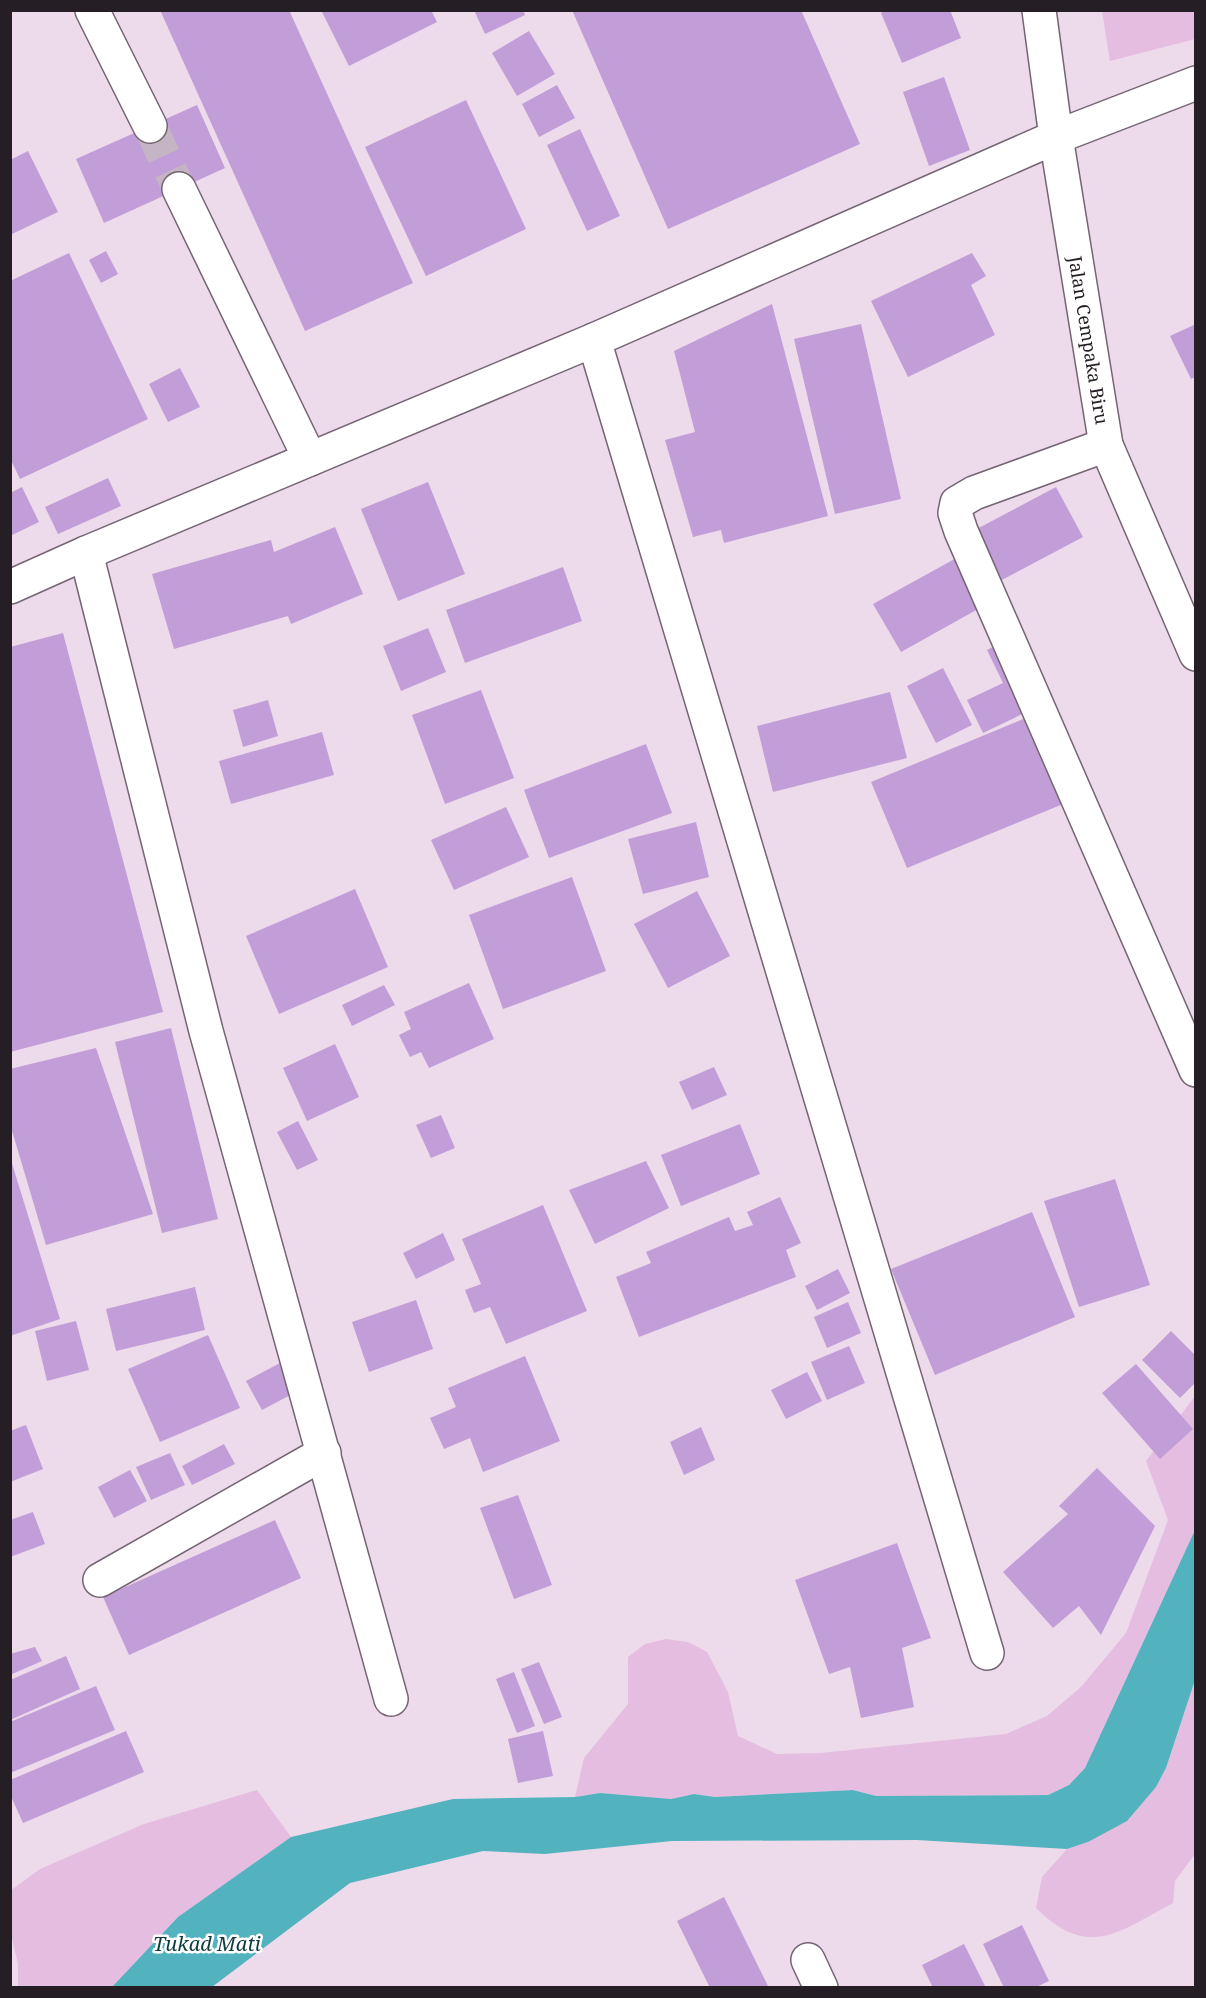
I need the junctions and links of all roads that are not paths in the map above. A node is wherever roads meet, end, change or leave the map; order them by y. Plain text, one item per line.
1 (92, 10) edge
2 (1040, 10) edge
3 (1196, 83) edge
4 (150, 126) tunnel mouth
5 (1056, 137) junction
6 (179, 189) tunnel mouth
7 (594, 340) junction
8 (1106, 445) junction
9 (310, 459) junction
10 (86, 553) junction
11 (10, 587) edge
12 (1196, 654) edge
13 (1196, 1070) edge
14 (324, 1453) junction
15 (100, 1580) dead end
16 (987, 1653) dead end
17 (391, 1699) dead end

1 - 4 street
2 - 5 street, Jalan Cempaka Biru
3 - 5 street
5 - 7 street
5 - 8 street, Jalan Cempaka Biru
6 - 9 street
7 - 9 street
7 - 16 street
8 - 12 street, Jalan Cempaka Biru
8 - 13 street
9 - 10 street
10 - 11 street
10 - 14 street
14 - 15 street
14 - 17 street

